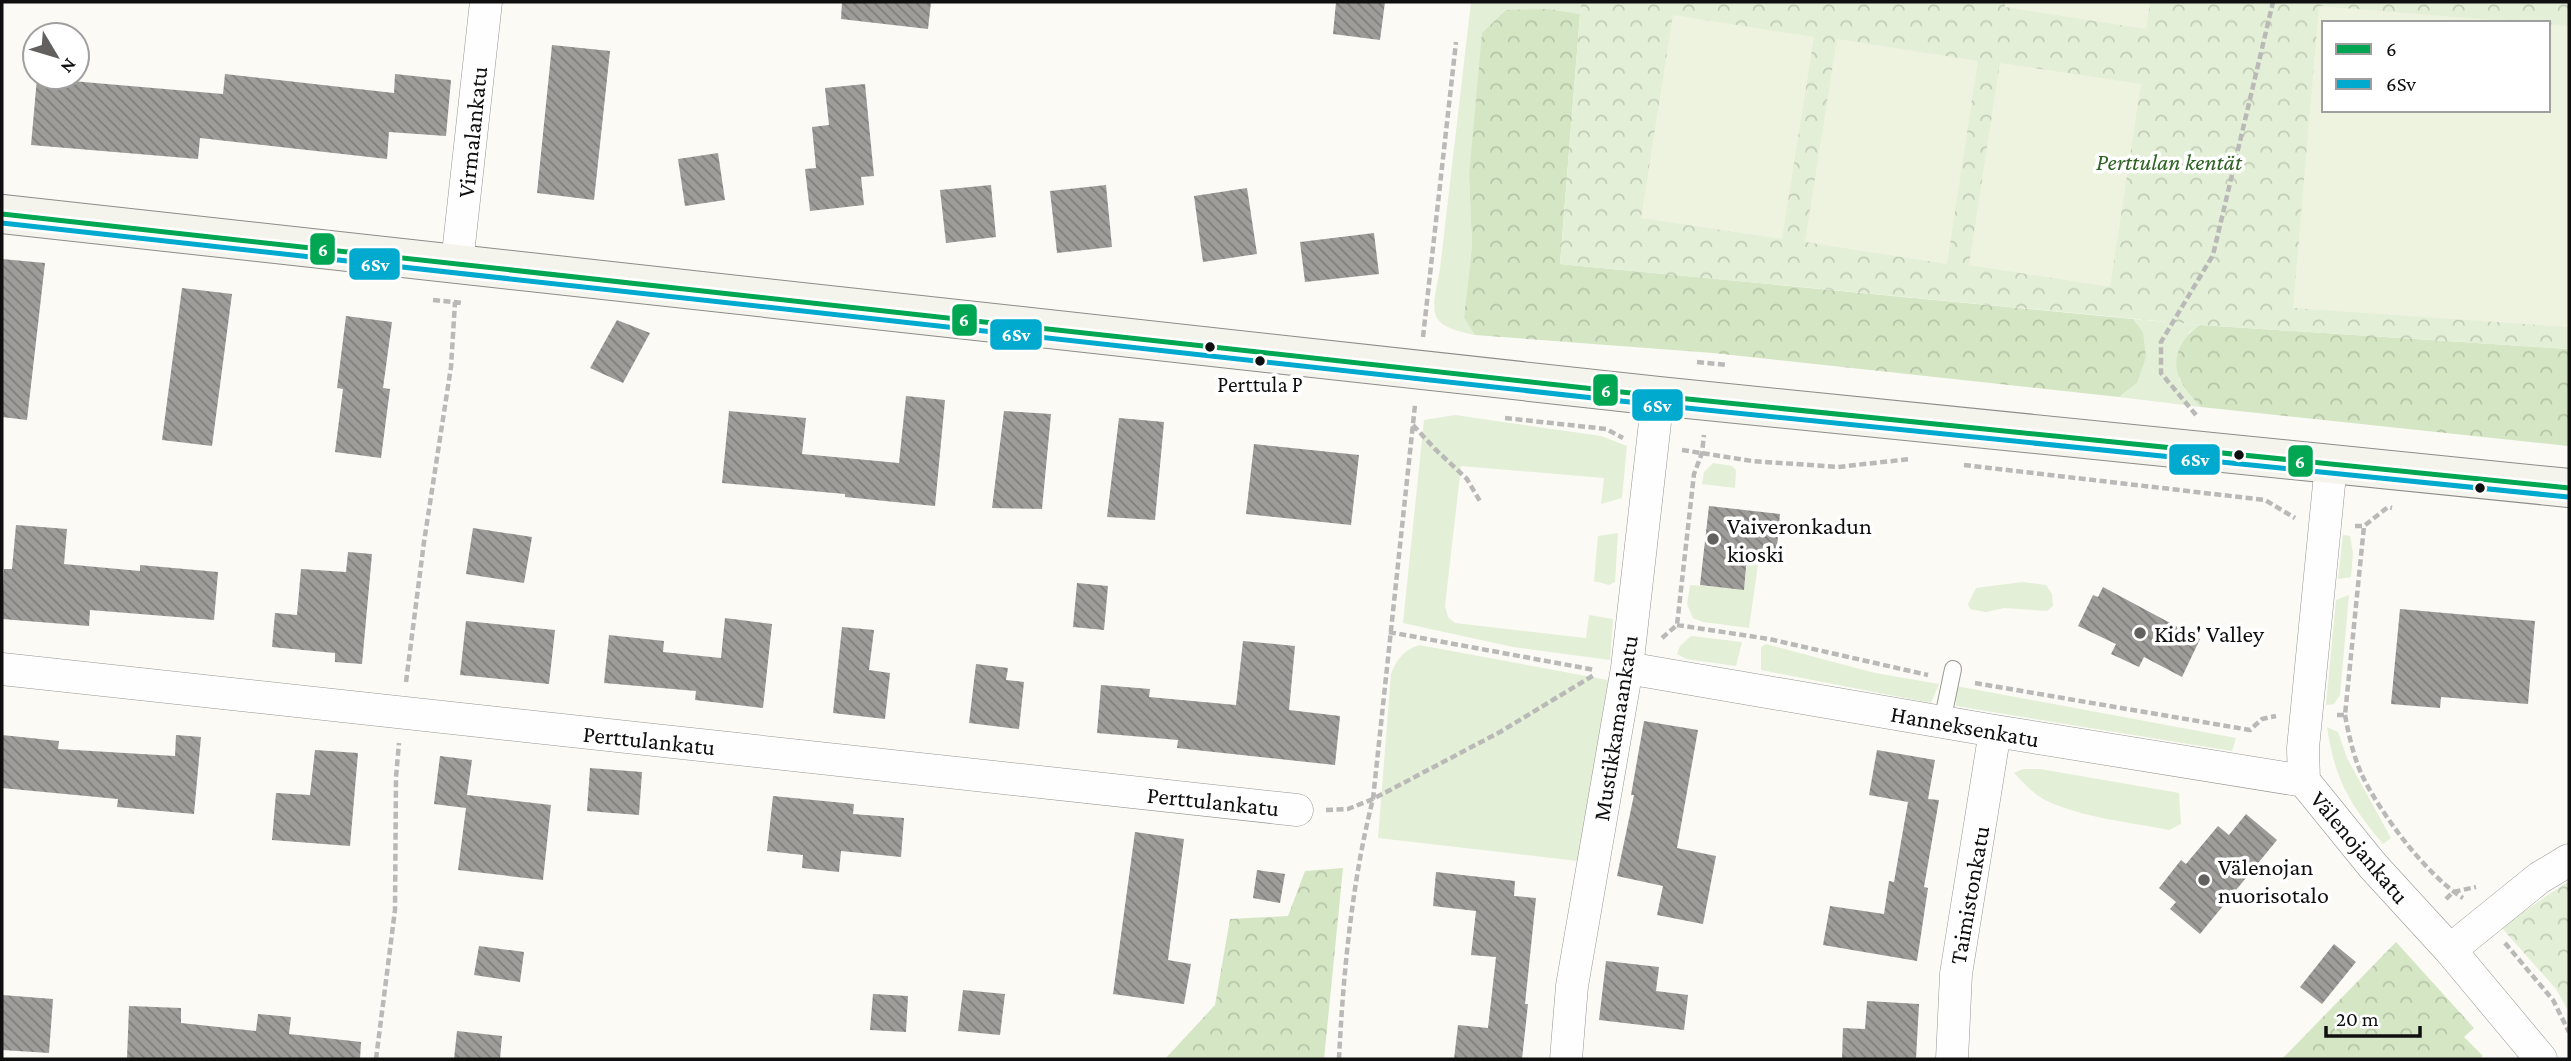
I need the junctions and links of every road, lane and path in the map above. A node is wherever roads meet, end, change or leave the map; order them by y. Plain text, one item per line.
1 (486, 2) edge
2 (2273, 2) edge
3 (1455, 42) dead end
4 (2, 214) edge
5 (457, 263) junction
6 (1423, 336) dead end
7 (1658, 396) junction
8 (1415, 407) dead end
9 (2196, 415) dead end
10 (1412, 424) junction
11 (1702, 453) dead end
12 (2331, 464) junction
13 (2569, 488) edge
14 (1481, 503) dead end
15 (1677, 625) junction
16 (1389, 632) junction
17 (2, 669) edge
18 (1614, 669) junction
19 (1952, 674) junction
20 (2345, 715) dead end
21 (1942, 722) junction
22 (2250, 730) dead end
23 (1995, 731) junction
24 (2304, 781) junction
25 (1373, 799) junction
26 (1297, 810) joint
27 (2569, 860) edge
28 (2486, 920) junction
29 (2450, 950) junction
30 (2569, 1032) edge
31 (1339, 1059) edge
32 (1566, 1059) edge
33 (1952, 1059) edge
34 (2541, 1059) edge

1 - 5 street, Virmalankatu
2 - 9 path
3 - 6 path
4 - 5 main road
5 - 7 main road
7 - 12 main road
7 - 18 street, Mustikkamaankatu
8 - 10 path
10 - 14 path
10 - 16 path
11 - 15 path
12 - 13 main road
12 - 24 street, Välenojankatu
15 - 18 path
15 - 19 path
16 - 18 path
16 - 25 path
17 - 26 street, Perttulankatu
18 - 21 street, Hanneksenkatu
18 - 25 path
18 - 32 street, Mustikkamaankatu
19 - 21 lane
19 - 22 path
20 - 28 path
21 - 23 street, Hanneksenkatu
23 - 24 street, Hanneksenkatu
23 - 33 street, Taimistonkatu
24 - 29 street, Välenojankatu
25 - 26 path
25 - 31 path
27 - 28 street
28 - 29 street
28 - 30 path
29 - 34 street, Välenojankatu

